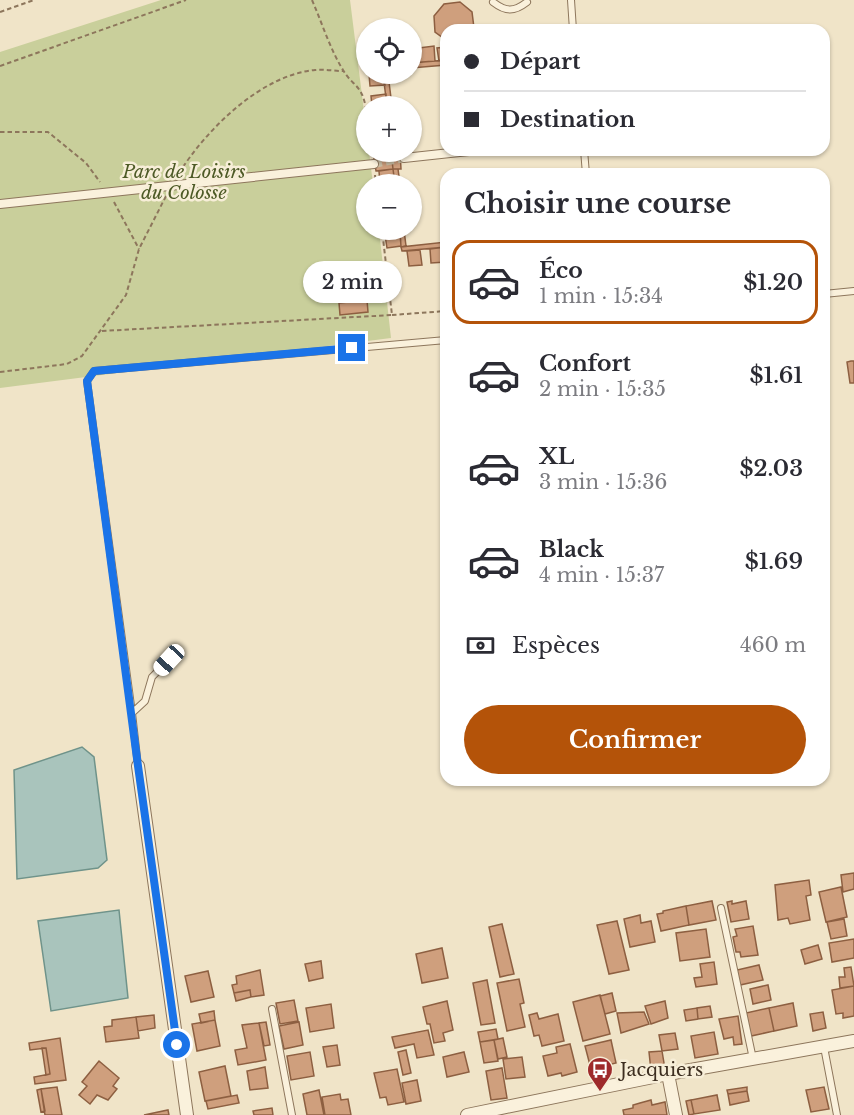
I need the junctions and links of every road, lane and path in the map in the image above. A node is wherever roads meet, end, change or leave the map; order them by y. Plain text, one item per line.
1 (34, 0) edge
2 (186, 0) edge
3 (312, 0) edge
4 (571, 0) edge
5 (493, 2) dead end
6 (527, 2) dead end
7 (0, 12) edge
8 (573, 24) edge
9 (0, 66) edge
10 (343, 71) junction
11 (363, 96) edge
12 (0, 132) edge
13 (440, 154) edge
14 (422, 156) edge
15 (374, 164) tunnel mouth
16 (172, 185) junction
17 (108, 192) junction
18 (0, 204) edge
19 (383, 240) edge
20 (139, 249) junction
21 (854, 291) edge
22 (830, 293) edge
23 (440, 311) edge
24 (392, 315) junction
25 (102, 331) junction
26 (440, 341) edge
27 (0, 372) edge
28 (169, 660) dead end
29 (132, 713) junction
30 (138, 766) joint
31 (721, 908) dead end
32 (272, 1009) dead end
33 (854, 1041) edge
34 (824, 1047) junction
35 (753, 1060) junction
36 (668, 1074) junction
37 (187, 1115) edge
38 (292, 1115) edge
39 (467, 1115) edge
40 (676, 1115) edge
41 (837, 1115) edge

1 - 7 path
2 - 9 path
3 - 10 path
4 - 8 lane
5 - 6 lane
10 - 11 path
10 - 16 path
12 - 17 path
13 - 14 street
15 - 16 street
16 - 17 street
16 - 20 path
17 - 18 street
17 - 20 path
19 - 24 path
20 - 25 path
21 - 22 lane
23 - 24 path
24 - 25 path
25 - 27 path
26 - 29 lane
28 - 29 lane
29 - 30 lane
30 - 37 street
31 - 35 lane
32 - 38 lane
33 - 34 street
34 - 35 street
34 - 41 lane
35 - 36 street
36 - 39 street
36 - 40 street

